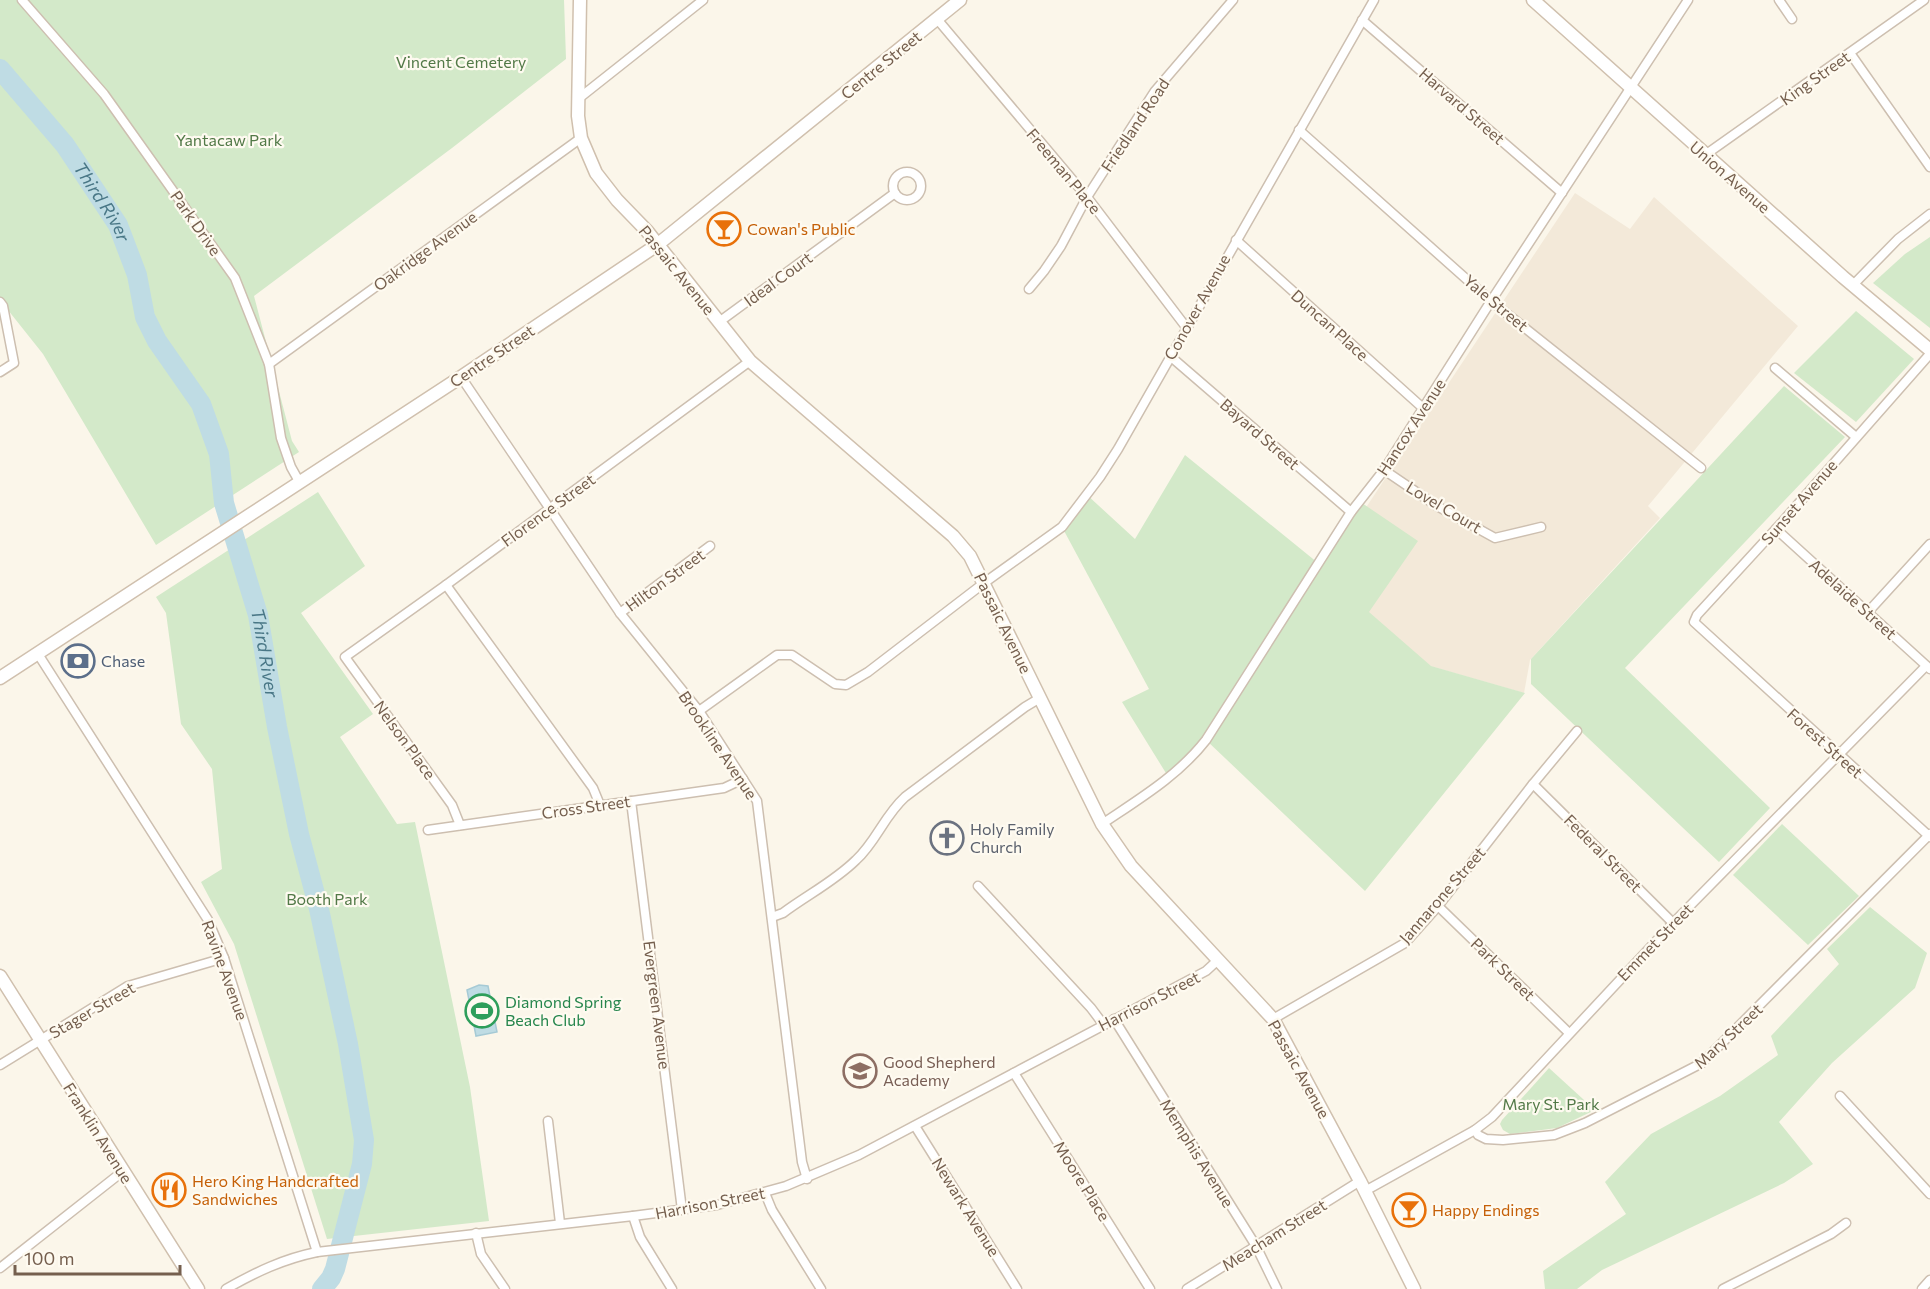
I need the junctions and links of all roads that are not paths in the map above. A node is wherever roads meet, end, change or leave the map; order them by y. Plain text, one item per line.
1 (22, 0) edge
2 (580, 0) edge
3 (703, 0) edge
4 (960, 0) edge
5 (1233, 0) edge
6 (1374, 0) edge
7 (1533, 0) edge
8 (1688, 0) edge
9 (1779, 0) edge
10 (1924, 0) edge
11 (937, 19) junction
12 (1792, 19) dead end
13 (1362, 20) junction
14 (1850, 53) junction
15 (1631, 89) junction
16 (578, 99) junction
17 (1299, 130) junction
18 (581, 138) junction
19 (1705, 154) junction
20 (1930, 167) edge
21 (1562, 193) junction
22 (895, 194) dead end
23 (1087, 197) junction
24 (1930, 214) edge
25 (1236, 240) junction
26 (657, 245) junction
27 (1853, 285) junction
28 (1029, 289) dead end
29 (1491, 301) junction
30 (0, 302) edge
31 (719, 322) junction
32 (1186, 327) junction
33 (1930, 352) edge
34 (1170, 356) junction
35 (750, 361) junction
36 (269, 364) junction
37 (1775, 368) dead end
38 (0, 372) edge
39 (461, 377) junction
40 (1424, 409) junction
41 (1856, 437) junction
42 (1701, 468) dead end
43 (1384, 470) junction
44 (300, 483) junction
45 (549, 509) junction
46 (1351, 512) junction
47 (1541, 527) dead end
48 (1776, 529) junction
49 (1930, 544) edge
50 (710, 546) dead end
51 (984, 583) junction
52 (446, 585) junction
53 (1868, 612) junction
54 (620, 613) junction
55 (1720, 648) joint
56 (38, 654) junction
57 (345, 657) joint
58 (1928, 668) edge
59 (0, 678) edge
60 (1040, 698) junction
61 (699, 711) junction
62 (1577, 731) dead end
63 (1838, 756) junction
64 (743, 779) junction
65 (1533, 784) junction
66 (631, 801) junction
67 (600, 805) junction
68 (1102, 824) junction
69 (460, 825) junction
70 (428, 830) dead end
71 (1929, 836) edge
72 (978, 886) dead end
73 (1438, 906) junction
74 (772, 917) junction
75 (1673, 923) junction
76 (224, 958) junction
77 (1218, 960) junction
78 (0, 976) edge
79 (1114, 1019) junction
80 (1273, 1019) junction
81 (1103, 1024) junction
82 (1569, 1033) junction
83 (40, 1041) junction
84 (0, 1065) edge
85 (1014, 1073) junction
86 (1840, 1096) dead end
87 (548, 1121) dead end
88 (915, 1126) junction
89 (1475, 1130) junction
90 (122, 1172) junction
91 (807, 1179) junction
92 (1363, 1186) junction
93 (765, 1193) junction
94 (1930, 1194) edge
95 (682, 1210) junction
96 (633, 1216) junction
97 (560, 1223) junction
98 (1846, 1223) dead end
99 (476, 1233) junction
100 (1256, 1246) junction
101 (320, 1252) junction
102 (0, 1268) edge
103 (1930, 1281) edge
104 (198, 1289) edge
105 (226, 1289) edge
106 (505, 1289) edge
107 (672, 1289) edge
108 (821, 1289) edge
109 (1017, 1289) edge
110 (1150, 1289) edge
111 (1187, 1289) edge
112 (1277, 1289) edge
113 (1414, 1289) edge
114 (1723, 1289) edge
115 (1922, 1289) edge

1 - 36 street, Park Drive
2 - 16 street, Passaic Avenue
3 - 16 street
4 - 11 street, Centre Street
5 - 23 street, Friedland Road
6 - 13 street, Conover Avenue
7 - 15 street, Union Avenue
8 - 15 street, Hancox Avenue
9 - 12 street
10 - 14 street, King Street
11 - 23 street, Freeman Place
11 - 26 street, Centre Street
13 - 17 street, Conover Avenue
13 - 21 street, Harvard Street
14 - 19 street, King Street
14 - 20 street
15 - 19 street, Union Avenue
15 - 21 street, Hancox Avenue
16 - 18 street, Passaic Avenue
17 - 25 street, Conover Avenue
17 - 29 street, Yale Street
18 - 26 street, Passaic Avenue
18 - 36 street, Oakridge Avenue
19 - 27 street, Union Avenue
21 - 29 street, Hancox Avenue
22 - 31 street, Ideal Court
23 - 28 street, Friedland Road
23 - 32 street, Freeman Place
24 - 27 street
25 - 32 street, Conover Avenue
25 - 40 street, Duncan Place
26 - 31 street, Passaic Avenue
26 - 39 street, Centre Street
27 - 33 street, Union Avenue
29 - 40 street, Hancox Avenue
29 - 42 street, Yale Street
30 - 38 street
31 - 35 street, Passaic Avenue
32 - 34 street, Conover Avenue
33 - 41 street, Sunset Avenue
34 - 46 street, Bayard Street
34 - 51 street, Conover Avenue
35 - 45 street, Florence Street
35 - 51 street, Passaic Avenue
36 - 44 street, Park Drive
37 - 41 street
39 - 44 street, Centre Street
39 - 45 street, Brookline Avenue
40 - 43 street, Hancox Avenue
41 - 48 street, Sunset Avenue
43 - 46 street, Hancox Avenue
43 - 47 street, Lovel Court
44 - 56 street, Centre Street
45 - 52 street, Florence Street
45 - 54 street, Brookline Avenue
46 - 68 street, Hancox Avenue
48 - 53 street, Adelaide Street
48 - 55 street, Sunset Avenue
49 - 53 street
50 - 54 street, Hilton Street
51 - 60 street, Passaic Avenue
51 - 61 street, Conover Avenue
52 - 57 street, Florence Street
52 - 67 street
53 - 58 street, Adelaide Street
54 - 61 street, Brookline Avenue
55 - 63 street, Forest Street
56 - 59 street, Centre Street
56 - 76 street, Ravine Avenue
57 - 69 street, Nelson Place
58 - 63 street, Emmet Street
60 - 68 street, Passaic Avenue
60 - 74 street
61 - 64 street, Brookline Avenue
62 - 65 street, Jannarone Street
63 - 71 street, Forest Street
63 - 75 street, Emmet Street
64 - 66 street, Cross Street
64 - 74 street, Brookline Avenue
65 - 73 street, Jannarone Street
65 - 75 street, Federal Street
66 - 67 street, Cross Street
66 - 95 street, Evergreen Avenue
67 - 69 street, Cross Street
68 - 77 street, Passaic Avenue
69 - 70 street, Cross Street
71 - 89 street, Mary Street
72 - 81 street
73 - 80 street, Jannarone Street
73 - 82 street, Park Street
74 - 91 street, Brookline Avenue
75 - 82 street, Emmet Street
76 - 83 street, Stager Street
76 - 101 street, Ravine Avenue
77 - 79 street, Harrison Street
77 - 80 street, Passaic Avenue
78 - 83 street, Franklin Avenue
79 - 81 street, Harrison Street
79 - 100 street, Memphis Avenue
80 - 92 street, Passaic Avenue
81 - 85 street, Harrison Street
82 - 89 street, Emmet Street
83 - 84 street, Stager Street
83 - 90 street, Franklin Avenue
85 - 88 street, Harrison Street
85 - 110 street, Moore Place
86 - 94 street
87 - 97 street
88 - 91 street, Harrison Street
88 - 109 street, Newark Avenue
89 - 92 street, Emmet Street
90 - 102 street
90 - 104 street, Franklin Avenue
91 - 93 street, Harrison Street
92 - 100 street, Meacham Street
92 - 113 street, Passaic Avenue
93 - 95 street, Harrison Street
93 - 108 street
95 - 96 street, Harrison Street
96 - 97 street, Harrison Street
96 - 107 street
97 - 99 street, Harrison Street
98 - 114 street
99 - 101 street, Harrison Street
99 - 106 street
100 - 111 street, Meacham Street
100 - 112 street, Memphis Avenue
101 - 105 street, Harrison Street
103 - 115 street

